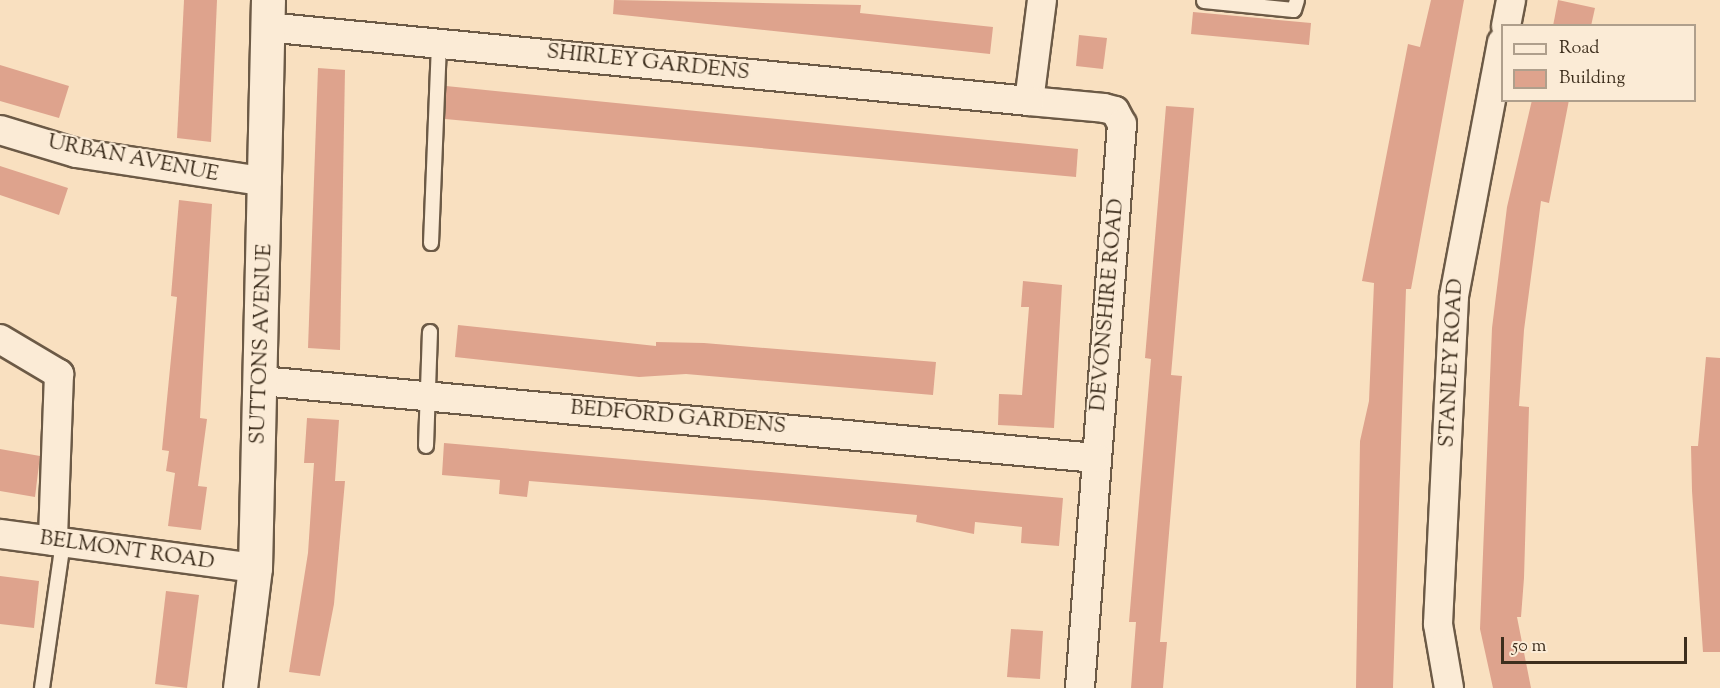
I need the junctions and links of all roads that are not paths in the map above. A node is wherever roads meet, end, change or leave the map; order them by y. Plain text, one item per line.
1 (1041, 0) edge
2 (1297, 0) edge
3 (1511, 0) edge
4 (1204, 1) edge
5 (267, 13) edge
6 (1506, 24) edge
7 (439, 43) junction
8 (1501, 52) edge
9 (1029, 100) junction
10 (0, 130) edge
11 (267, 182) junction
12 (431, 243) dead end
13 (430, 332) dead end
14 (0, 339) edge
15 (261, 381) junction
16 (429, 395) junction
17 (426, 446) dead end
18 (1096, 458) junction
19 (0, 534) edge
20 (58, 542) junction
21 (255, 568) junction
22 (42, 688) edge
23 (240, 688) edge
24 (1080, 688) edge
25 (1449, 688) edge

1 - 9 street
2 - 4 lane
3 - 6 street
5 - 7 street, SHIRLEY GARDENS
5 - 11 street, SUTTONS AVENUE
7 - 9 street, SHIRLEY GARDENS
7 - 12 lane
8 - 25 street, STANLEY ROAD
9 - 18 street, DEVONSHIRE ROAD
10 - 11 street, URBAN AVENUE
11 - 15 street, SUTTONS AVENUE
13 - 16 lane
14 - 20 street
15 - 16 street, BEDFORD GARDENS
15 - 21 street, SUTTONS AVENUE
16 - 17 lane
16 - 18 street, BEDFORD GARDENS
18 - 24 street, DEVONSHIRE ROAD
19 - 20 street, BELMONT ROAD
20 - 21 street, BELMONT ROAD
20 - 22 lane
21 - 23 street, SUTTONS AVENUE

